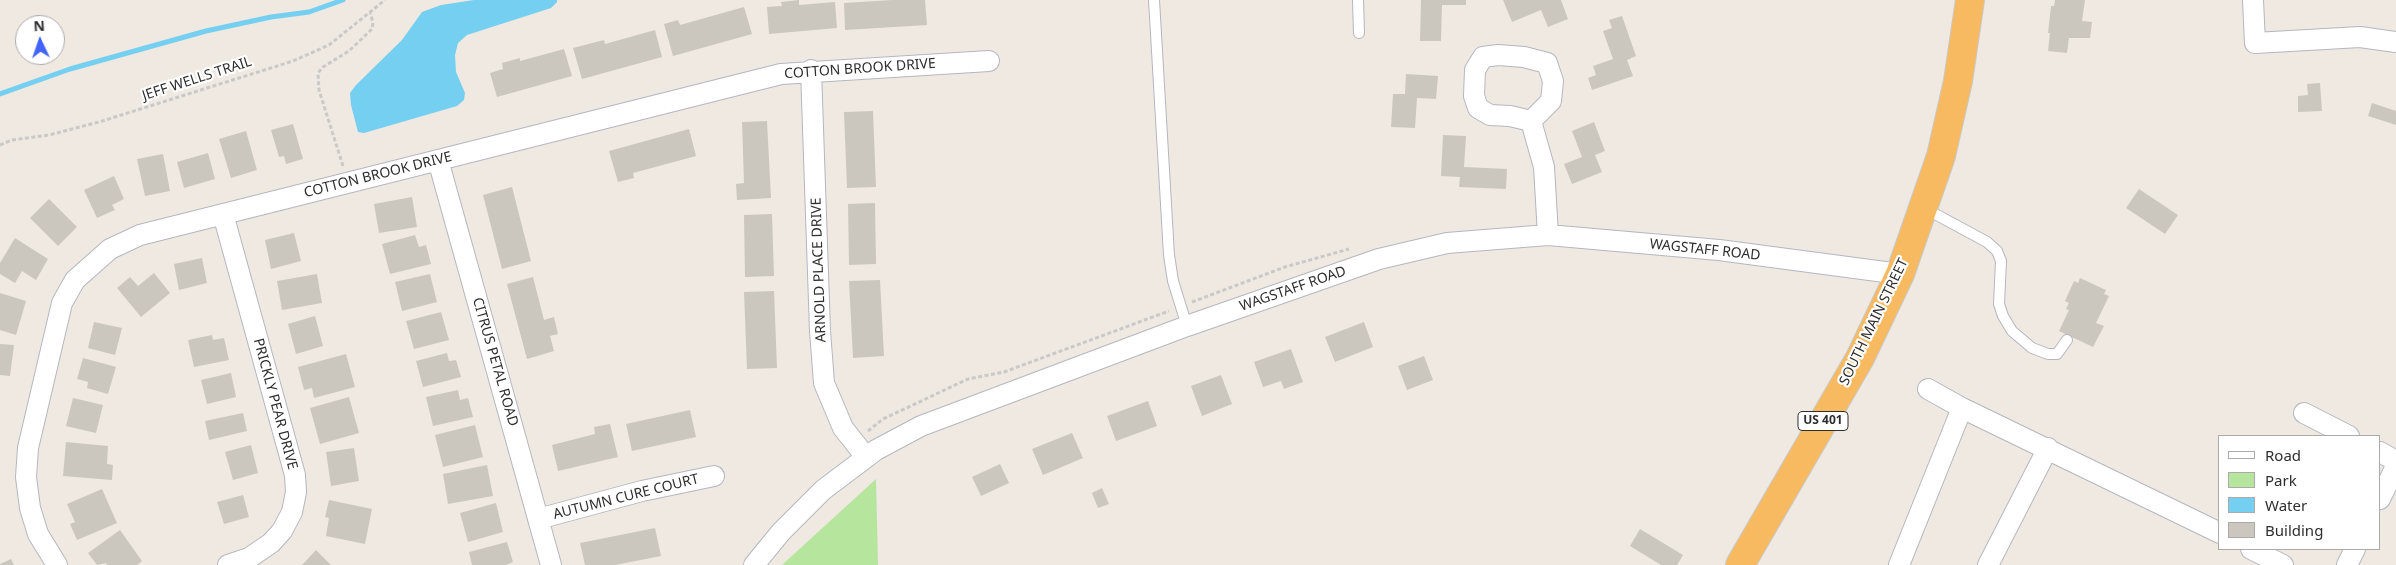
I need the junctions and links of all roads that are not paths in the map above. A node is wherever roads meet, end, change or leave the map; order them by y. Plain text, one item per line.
1 (1154, 0) edge
2 (1358, 0) edge
3 (1970, 0) edge
4 (2254, 0) edge
5 (1359, 33) dead end
6 (2396, 42) edge
7 (989, 61) dead end
8 (811, 70) junction
9 (1531, 121) dead end
10 (438, 160) junction
11 (1923, 208) junction
12 (224, 214) junction
13 (1548, 235) junction
14 (1900, 274) junction
15 (1187, 326) junction
16 (2067, 340) dead end
17 (1928, 388) dead end
18 (1962, 408) junction
19 (2304, 413) dead end
20 (2347, 435) edge
21 (2048, 448) junction
22 (2381, 453) edge
23 (866, 457) junction
24 (2396, 461) edge
25 (2396, 466) edge
26 (714, 476) dead end
27 (2381, 497) edge
28 (538, 519) junction
29 (2218, 532) edge
30 (2253, 550) edge
31 (2354, 550) edge
32 (57, 565) edge
33 (228, 565) edge
34 (551, 565) edge
35 (754, 565) edge
36 (1740, 565) edge
37 (1899, 565) edge
38 (1988, 565) edge
39 (2284, 565) edge
40 (2347, 565) edge

1 - 15 lane
2 - 5 lane
3 - 11 highway, SOUTH MAIN STREET / US 401
4 - 6 street
7 - 8 street, COTTON BROOK DRIVE
8 - 10 street, COTTON BROOK DRIVE
8 - 23 street, ARNOLD PLACE DRIVE
9 - 13 street
10 - 12 street, COTTON BROOK DRIVE
10 - 28 street, CITRUS PETAL ROAD
11 - 14 highway, SOUTH MAIN STREET / US 401
11 - 16 lane
12 - 32 street, COTTON BROOK DRIVE
12 - 33 street, PRICKLY PEAR DRIVE
13 - 14 street, WAGSTAFF ROAD
13 - 15 street, WAGSTAFF ROAD
14 - 36 highway, SOUTH MAIN STREET / US 401
15 - 23 street, WAGSTAFF ROAD
17 - 18 street
18 - 21 street
18 - 37 street
19 - 20 street
21 - 29 street
21 - 38 street
22 - 24 street
23 - 35 street, WAGSTAFF ROAD
25 - 27 street
26 - 28 street, AUTUMN CURE COURT
28 - 34 street, CITRUS PETAL ROAD
30 - 39 street
31 - 40 street

